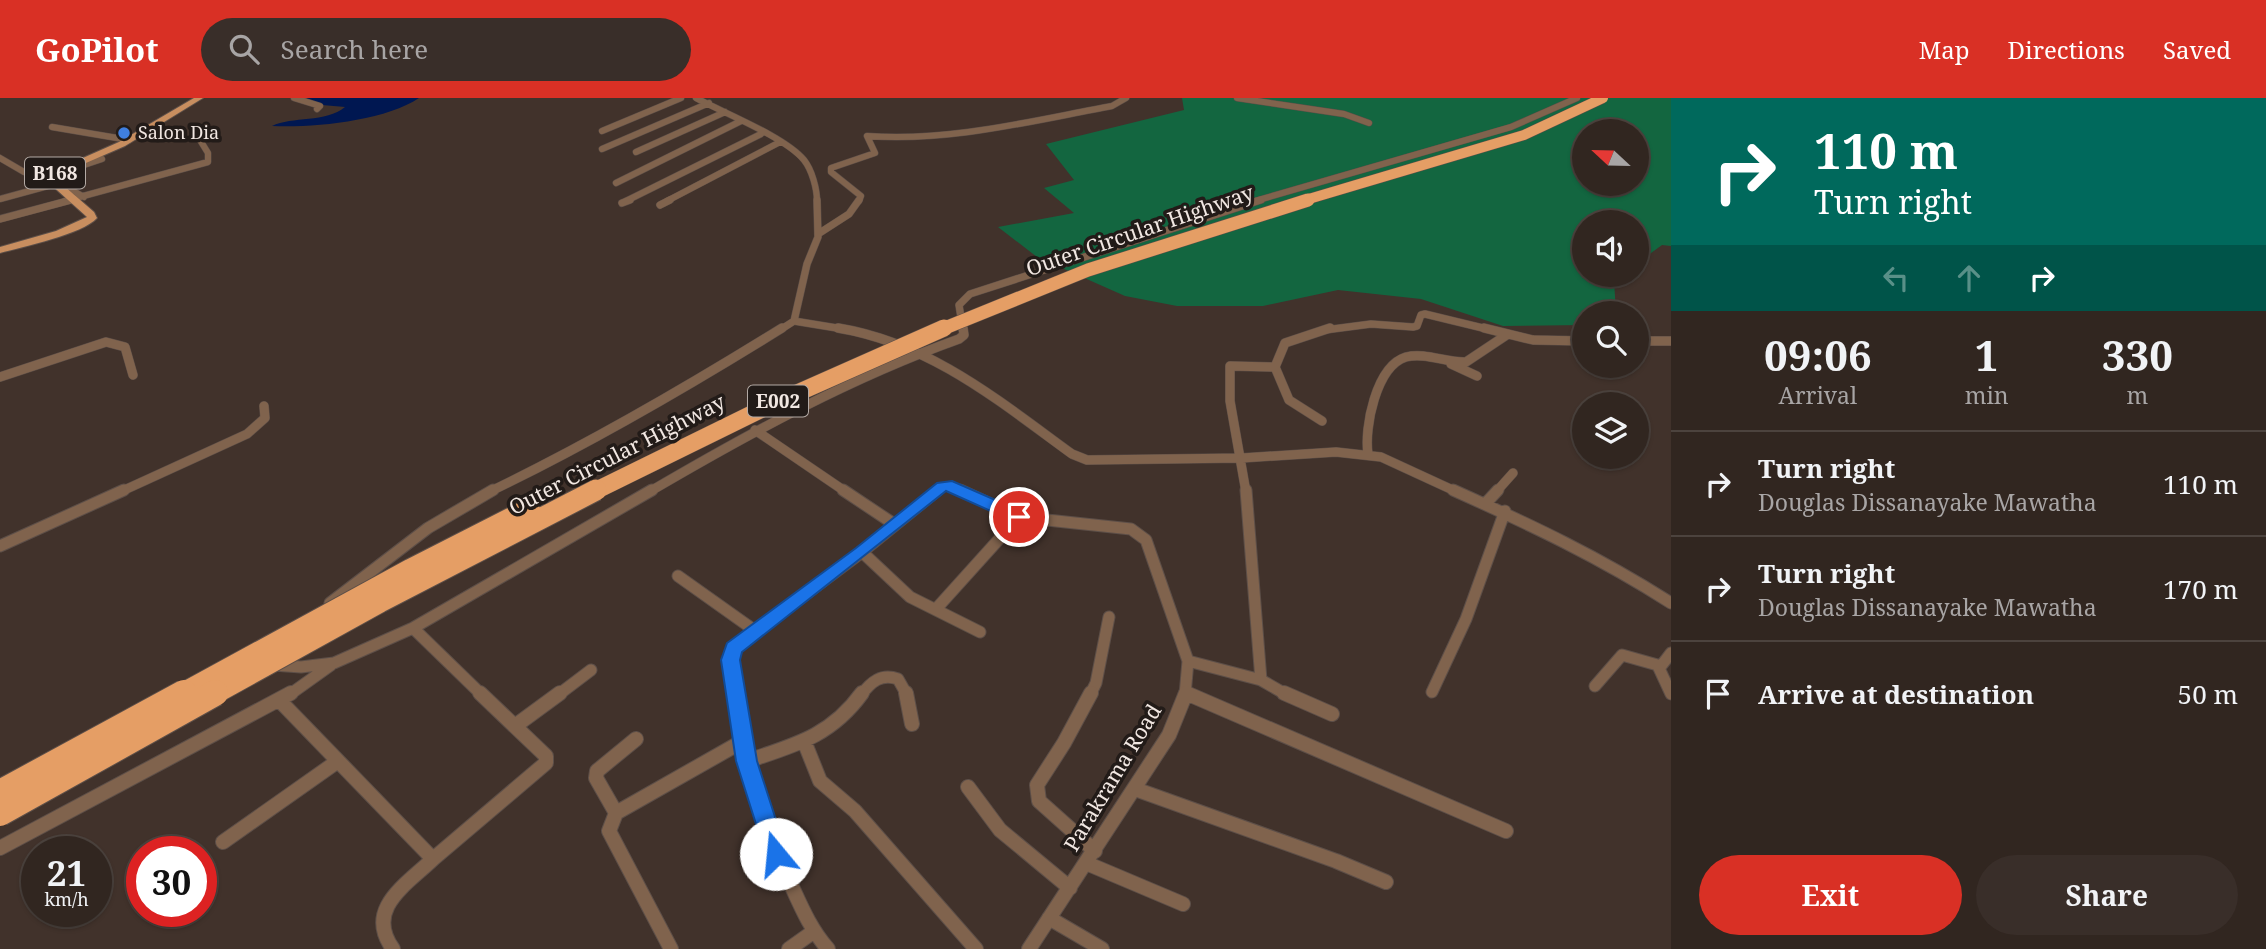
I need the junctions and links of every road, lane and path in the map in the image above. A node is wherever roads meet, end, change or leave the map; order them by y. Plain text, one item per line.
1 (199, 98) edge
2 (294, 98) edge
3 (681, 98) edge
4 (696, 98) edge
5 (1126, 98) edge
6 (1237, 98) edge
7 (1577, 98) edge
8 (1588, 98) edge
9 (1603, 98) edge
10 (709, 103) junction
11 (317, 109) dead end
12 (1326, 110) junction
13 (725, 112) junction
14 (741, 121) junction
15 (1359, 122) dead end
16 (1373, 122) dead end
17 (52, 127) dead end
18 (602, 131) dead end
19 (761, 134) junction
20 (129, 140) junction
21 (200, 140) dead end
22 (780, 142) junction
23 (602, 149) dead end
24 (636, 152) dead end
25 (0, 158) edge
26 (102, 159) dead end
27 (12, 169) junction
28 (0, 172) edge
29 (53, 179) junction
30 (616, 183) dead end
31 (0, 192) edge
32 (84, 197) junction
33 (0, 199) edge
34 (72, 199) junction
35 (622, 202) dead end
36 (660, 205) dead end
37 (0, 219) edge
38 (818, 234) junction
39 (0, 250) edge
40 (794, 321) junction
41 (1508, 334) junction
42 (1572, 341) edge
43 (1649, 341) edge
44 (1671, 341) edge
45 (920, 353) junction
46 (1446, 361) junction
47 (1275, 367) junction
48 (132, 375) dead end
49 (1477, 376) dead end
50 (0, 377) edge
51 (264, 406) dead end
52 (1322, 421) dead end
53 (755, 430) junction
54 (1368, 454) junction
55 (1242, 458) junction
56 (1513, 473) dead end
57 (1486, 503) junction
58 (1505, 511) junction
59 (1019, 517) junction
60 (894, 524) junction
61 (0, 546) edge
62 (862, 552) junction
63 (678, 576) dead end
64 (1671, 603) edge
65 (936, 609) junction
66 (1109, 617) dead end
67 (413, 628) junction
68 (754, 631) junction
69 (980, 632) dead end
70 (1671, 653) edge
71 (232, 656) junction
72 (1188, 661) junction
73 (334, 663) junction
74 (1658, 666) junction
75 (592, 670) dead end
76 (1261, 680) junction
77 (1595, 687) dead end
78 (1432, 692) dead end
79 (1186, 693) junction
80 (1671, 694) edge
81 (280, 701) junction
82 (1332, 714) dead end
83 (912, 723) dead end
84 (515, 726) junction
85 (636, 739) dead end
86 (743, 741) junction
87 (804, 741) junction
88 (338, 761) junction
89 (747, 761) junction
90 (0, 786) edge
91 (968, 787) dead end
92 (1135, 789) junction
93 (0, 793) edge
94 (0, 813) edge
95 (617, 813) junction
96 (1506, 831) dead end
97 (223, 842) dead end
98 (0, 848) edge
99 (1091, 857) junction
100 (433, 859) junction
101 (1386, 882) dead end
102 (1070, 888) junction
103 (1183, 904) dead end
104 (1049, 918) junction
105 (813, 932) junction
106 (393, 949) edge
107 (671, 949) edge
108 (789, 949) edge
109 (828, 949) edge
110 (976, 949) edge
111 (1029, 949) edge
112 (1102, 949) edge

1 - 20 main road, B168
2 - 11 street
3 - 18 street
4 - 10 street
5 - 38 street
6 - 12 street
7 - 45 street
8 - 93 highway, Outer Circular Highway / E002, bridge
9 - 94 highway, Outer Circular Highway / E002, bridge
10 - 13 street
10 - 23 street
12 - 15 street
12 - 16 street
13 - 14 street
13 - 24 street
14 - 19 street
14 - 30 street
17 - 20 street
19 - 22 street
19 - 35 street
20 - 29 main road, B168
21 - 32 street
22 - 36 street
22 - 38 street
25 - 27 street
26 - 32 street
27 - 28 street
27 - 29 street
29 - 31 street
29 - 33 street
29 - 34 main road, B168
32 - 34 street
34 - 37 street
34 - 39 main road, B168
38 - 40 street
40 - 45 street
40 - 71 street
41 - 42 street
41 - 46 street
41 - 47 street
43 - 44 street
45 - 53 street
45 - 55 street
46 - 49 street
46 - 54 street
47 - 52 street
47 - 55 street
48 - 50 street
51 - 61 street
53 - 60 street
53 - 67 street
54 - 55 street
54 - 57 street
55 - 76 street
56 - 57 street
57 - 58 street
58 - 64 street
58 - 78 street
59 - 60 street
59 - 65 street
59 - 72 street, Parakrama Road
60 - 62 street
62 - 65 street
62 - 68 street
63 - 68 street
65 - 69 street
66 - 99 street
67 - 73 street
67 - 84 street
68 - 86 street
70 - 74 street
71 - 73 street
71 - 90 street
72 - 76 street
72 - 79 street, Parakrama Road
73 - 81 street
74 - 77 street
74 - 80 street
75 - 84 street
76 - 82 street
79 - 92 street, Parakrama Road
79 - 96 street
81 - 88 street
81 - 98 street
83 - 87 street
84 - 100 street
85 - 95 street
86 - 89 street
86 - 95 street
87 - 89 street
87 - 110 street
88 - 97 street
88 - 100 street
89 - 105 street
91 - 102 street
92 - 99 street, Parakrama Road
92 - 101 street
95 - 107 street
99 - 102 street, Parakrama Road
99 - 103 street
100 - 106 street
102 - 104 street, Parakrama Road
104 - 111 street, Parakrama Road
104 - 112 street
105 - 108 street
105 - 109 street

